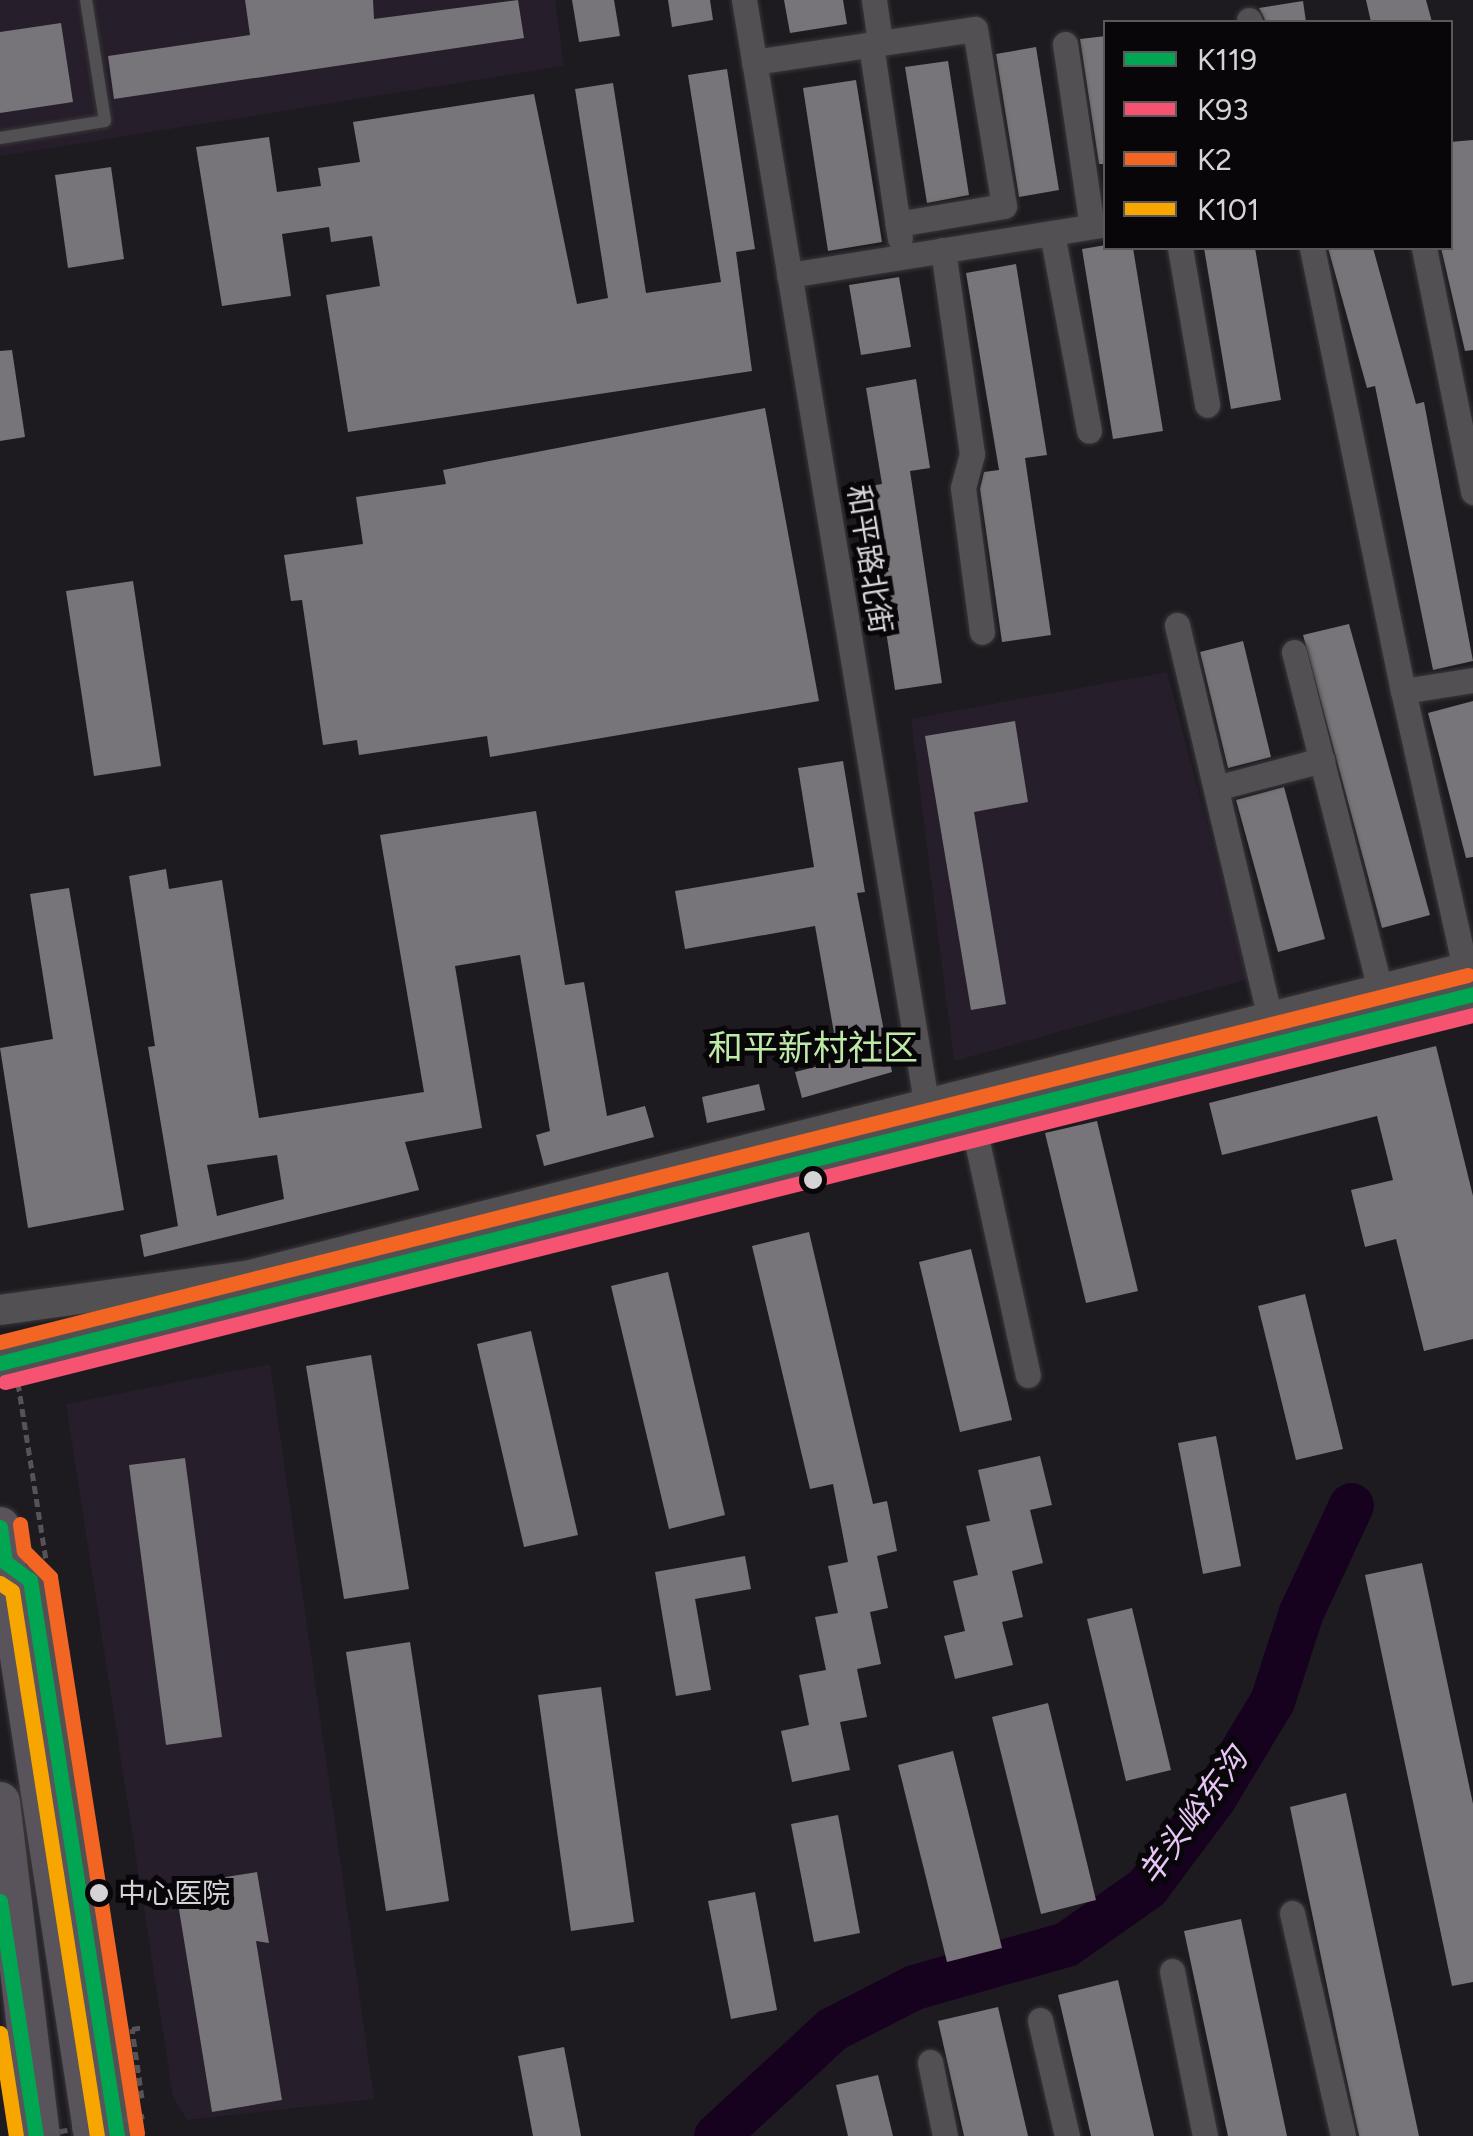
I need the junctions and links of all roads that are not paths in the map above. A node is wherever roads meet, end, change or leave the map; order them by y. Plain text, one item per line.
1 (86, 0) edge
2 (744, 0) edge
3 (874, 0) edge
4 (876, 44) junction
5 (1065, 44) dead end
6 (754, 62) junction
7 (0, 138) edge
8 (898, 224) junction
9 (1099, 225) edge
10 (1052, 232) junction
11 (944, 250) junction
12 (1180, 250) edge
13 (1312, 250) edge
14 (1424, 250) edge
15 (903, 256) junction
16 (789, 275) junction
17 (1207, 405) dead end
18 (1089, 431) dead end
19 (1473, 492) edge
20 (1177, 625) dead end
21 (982, 632) dead end
22 (1294, 652) dead end
23 (1473, 680) edge
24 (1403, 691) junction
25 (1322, 760) junction
26 (1216, 788) junction
27 (1470, 976) edge
28 (1380, 990) junction
29 (1270, 1018) junction
30 (928, 1117) junction
31 (972, 1119) junction
32 (0, 1310) edge
33 (0, 1363) edge
34 (1028, 1375) dead end
35 (12, 1556) edge
36 (0, 1802) edge
37 (0, 1902) edge
38 (1292, 1913) dead end
39 (1172, 1971) dead end
40 (1040, 2020) dead end
41 (930, 2062) dead end
42 (36, 2136) edge
43 (94, 2136) edge
44 (117, 2136) edge
45 (946, 2136) edge
46 (1067, 2136) edge
47 (1205, 2136) edge
48 (1343, 2136) edge

1 - 7 lane
2 - 6 street, 和平路北街
3 - 4 street
4 - 6 street
4 - 8 street
4 - 8 street
5 - 9 street
6 - 16 street, 和平路北街
8 - 15 street
9 - 10 street
10 - 11 street
10 - 18 street
11 - 15 street
11 - 21 street
12 - 17 street
13 - 24 street
14 - 19 street
15 - 16 street
16 - 30 street, 和平路北街
20 - 26 street
22 - 25 street
23 - 24 street
24 - 27 street
25 - 26 street
25 - 28 street
26 - 29 street
27 - 28 street
27 - 31 street
28 - 29 street
29 - 30 street
30 - 31 street
30 - 32 street
30 - 33 street
31 - 34 street
35 - 43 main road
35 - 44 street
36 - 42 main road
37 - 42 street
38 - 48 street
39 - 47 street
40 - 46 street
41 - 45 street

